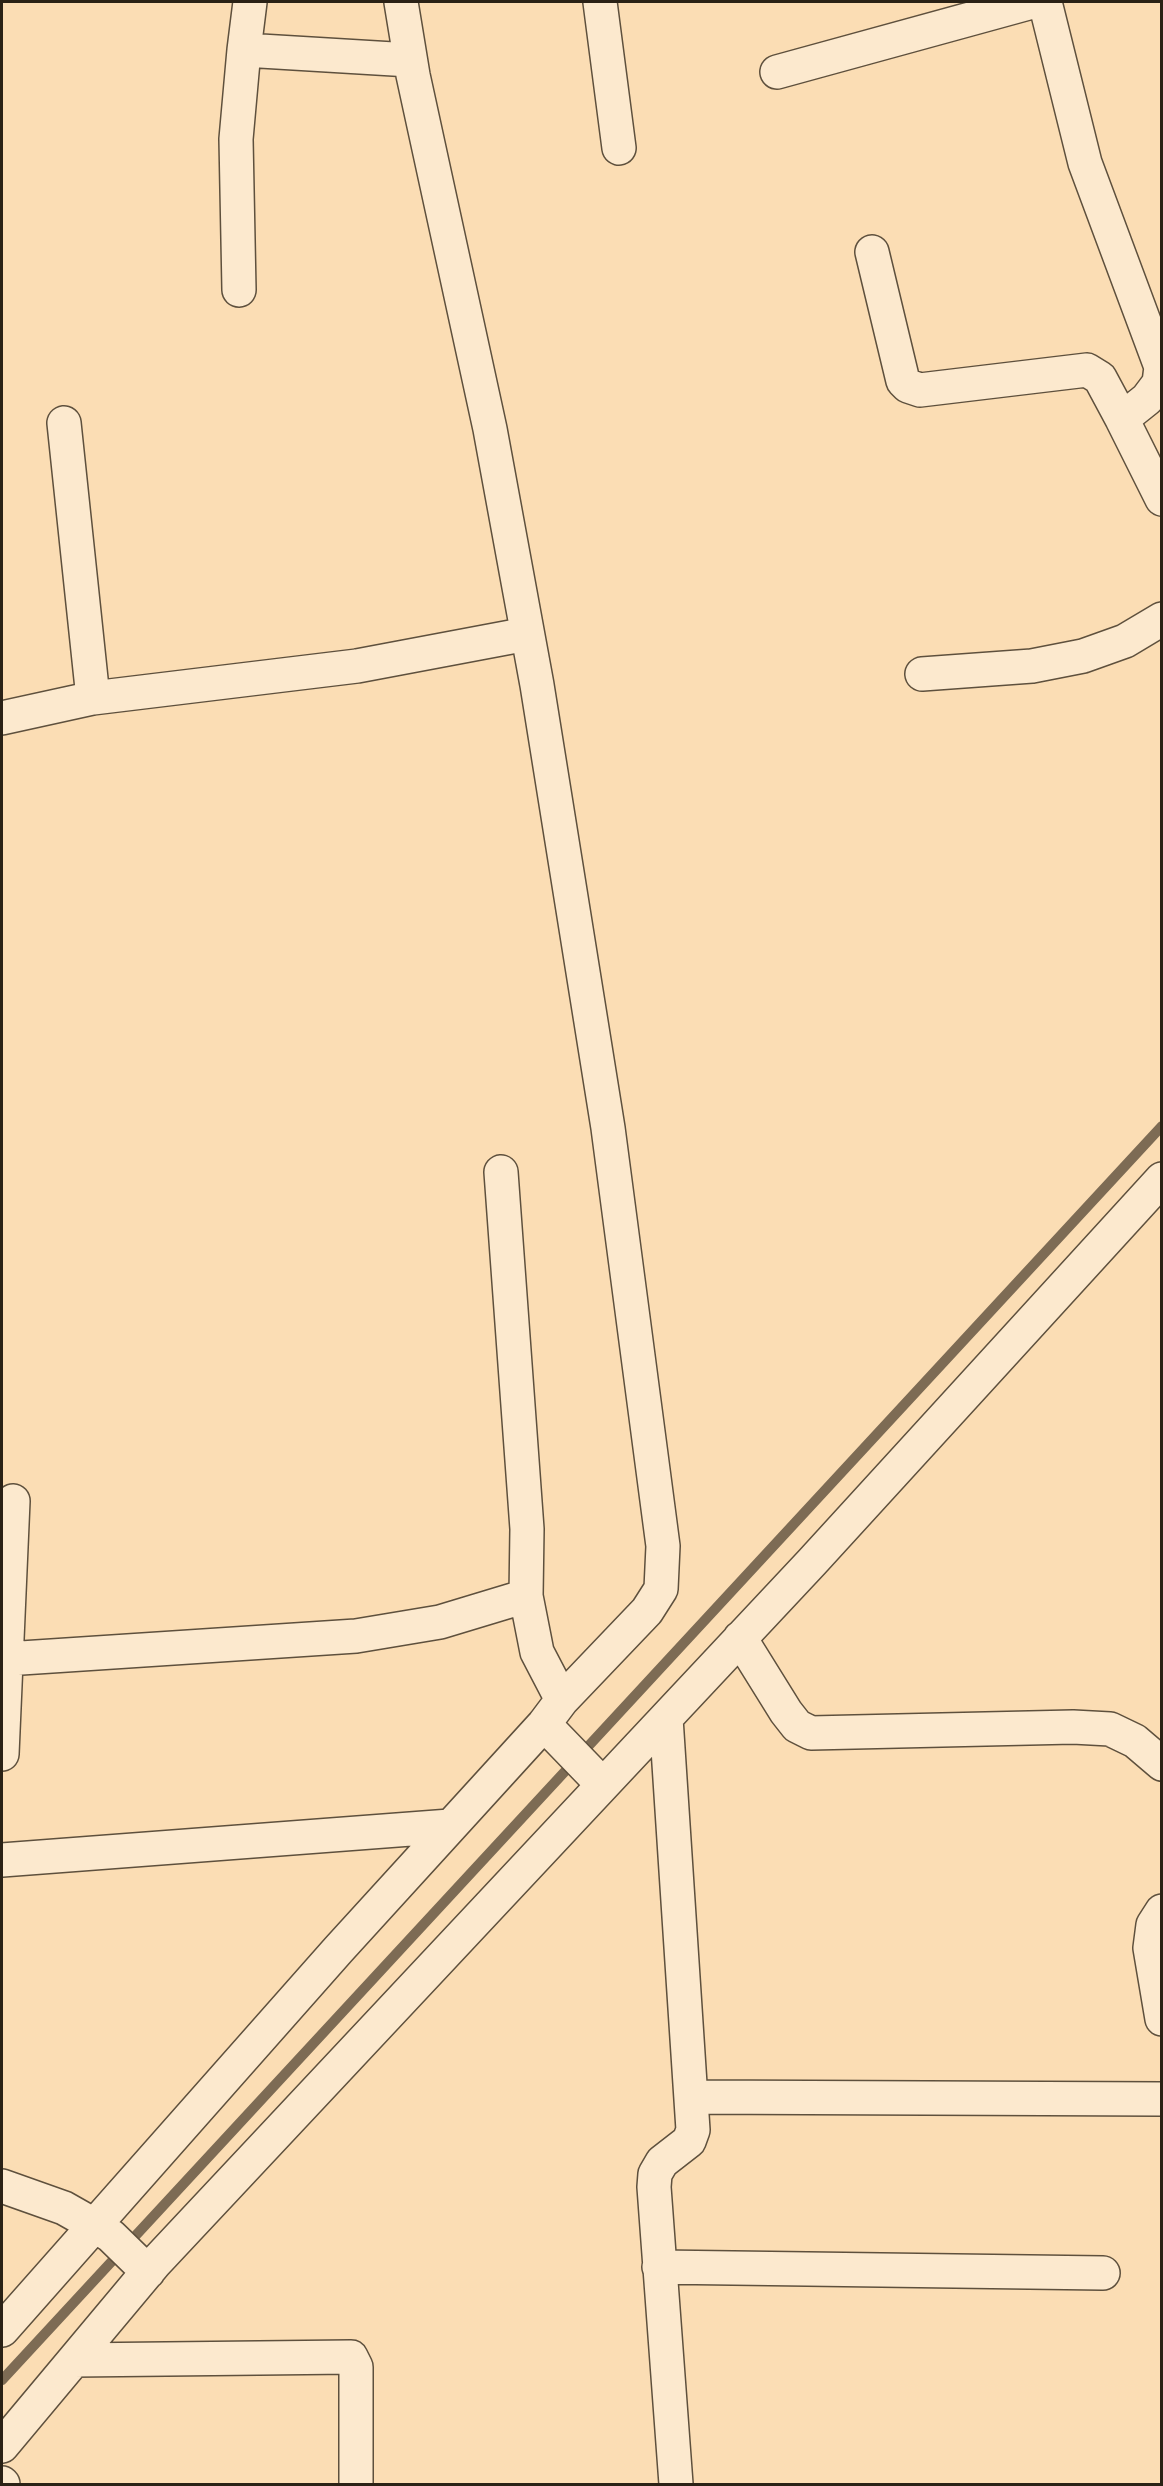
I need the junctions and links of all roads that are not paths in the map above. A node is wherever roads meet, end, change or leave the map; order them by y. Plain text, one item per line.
1 (250, 2) edge
2 (401, 2) edge
3 (600, 2) edge
4 (1032, 2) edge
5 (1045, 2) edge
6 (244, 50) junction
7 (410, 60) junction
8 (777, 72) dead end
9 (619, 148) dead end
10 (872, 252) dead end
11 (239, 290) dead end
12 (1122, 419) junction
13 (64, 423) dead end
14 (1161, 499) edge
15 (1161, 619) edge
16 (527, 633) junction
17 (922, 674) dead end
18 (93, 698) junction
19 (2, 718) edge
20 (501, 1172) dead end
21 (1161, 1179) edge
22 (13, 1500) dead end
23 (526, 1596) junction
24 (740, 1638) junction
25 (6, 1659) junction
26 (666, 1718) junction
27 (556, 1723) junction
28 (2, 1754) edge
29 (1161, 1764) edge
30 (595, 1777) junction
31 (450, 1826) junction
32 (2, 1860) edge
33 (1161, 1911) edge
34 (1161, 2019) edge
35 (692, 2097) junction
36 (1161, 2099) edge
37 (2, 2186) edge
38 (102, 2231) junction
39 (142, 2267) junction
40 (660, 2267) junction
41 (1103, 2273) dead end
42 (2, 2330) edge
43 (74, 2360) junction
44 (2, 2446) edge
45 (356, 2484) edge
46 (676, 2484) edge

1 - 6 street
2 - 7 street
3 - 9 street
4 - 8 street
5 - 12 street
6 - 7 street
6 - 11 street
7 - 16 street
10 - 12 street
12 - 14 street
13 - 18 street
15 - 17 street
16 - 18 street
16 - 27 street
18 - 19 street
20 - 23 street
21 - 24 street
22 - 25 street
23 - 25 street
23 - 27 street
24 - 26 street
24 - 29 street
25 - 28 street
26 - 30 street
26 - 35 street
27 - 30 street
27 - 31 street
30 - 39 street
31 - 32 street
31 - 38 street
33 - 34 street
35 - 36 street
35 - 40 street
37 - 38 street
38 - 39 street
38 - 42 street
39 - 43 street
40 - 41 street
40 - 46 street
43 - 44 street
43 - 45 street

